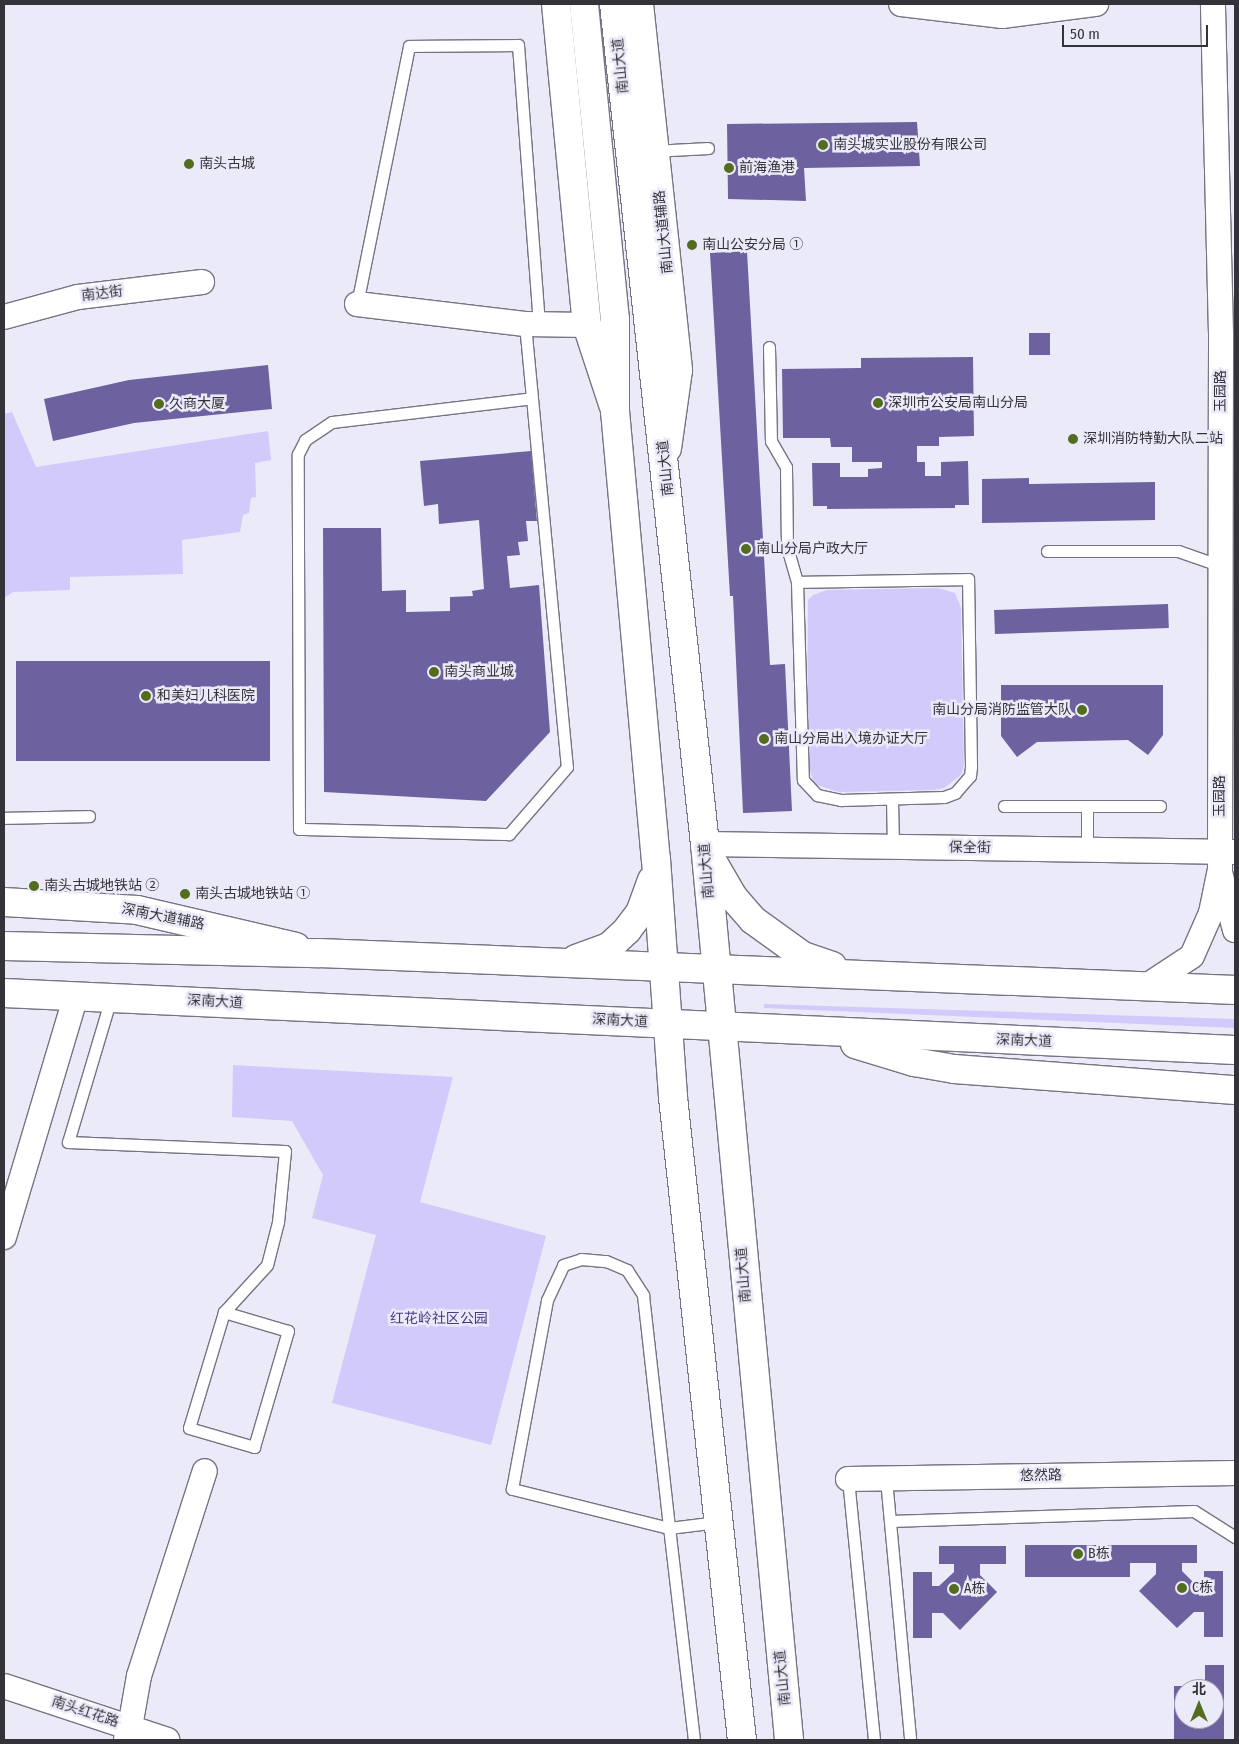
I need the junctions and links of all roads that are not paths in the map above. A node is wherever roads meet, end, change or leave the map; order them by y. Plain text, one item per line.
1 (556, 4) edge
2 (584, 4) edge
3 (614, 4) edge
4 (639, 4) edge
5 (902, 4) edge
6 (1096, 4) edge
7 (1213, 4) edge
8 (1001, 10) edge
9 (708, 148) dead end
10 (643, 151) junction
11 (599, 155) junction
12 (202, 282) dead end
13 (357, 304) joint
14 (4, 317) edge
15 (532, 324) junction
16 (587, 325) junction
17 (769, 347) dead end
18 (532, 398) junction
19 (615, 411) junction
20 (1047, 551) dead end
21 (1228, 567) edge
22 (797, 582) junction
23 (892, 799) junction
24 (1004, 806) dead end
25 (1087, 806) junction
26 (1160, 806) dead end
27 (89, 816) dead end
28 (4, 818) edge
29 (705, 844) junction
30 (893, 847) junction
31 (1087, 849) junction
32 (1225, 857) edge
33 (656, 859) junction
34 (4, 902) edge
35 (1235, 930) edge
36 (4, 946) edge
37 (319, 953) junction
38 (558, 963) junction
39 (662, 966) junction
40 (716, 969) junction
41 (870, 975) junction
42 (1145, 987) junction
43 (1235, 990) edge
44 (4, 994) edge
45 (76, 996) junction
46 (111, 998) junction
47 (667, 1023) junction
48 (720, 1024) junction
49 (815, 1031) junction
50 (1235, 1050) edge
51 (1235, 1077) edge
52 (1190, 1088) junction
53 (1235, 1090) edge
54 (4, 1237) edge
55 (224, 1312) junction
56 (205, 1471) dead end
57 (1235, 1473) edge
58 (848, 1479) joint
59 (886, 1479) junction
60 (890, 1521) junction
61 (718, 1522) junction
62 (669, 1528) junction
63 (1235, 1537) edge
64 (4, 1686) edge
65 (129, 1734) edge
66 (167, 1740) edge
67 (694, 1740) edge
68 (742, 1740) edge
69 (789, 1740) edge
70 (874, 1740) edge
71 (910, 1740) edge

1 - 16 main road
2 - 11 main road
3 - 10 main road, 南山大道
4 - 10 main road
5 - 8 street
6 - 8 street
7 - 21 street, 玉园路
9 - 10 lane
10 - 11 lane
10 - 29 main road, 南山大道
11 - 19 main road
12 - 14 street, 南达街
13 - 15 street
13 - 15 lane
15 - 16 street
15 - 18 lane
16 - 19 main road
17 - 22 lane
18 - 18 lane
19 - 33 main road
20 - 21 lane
21 - 32 street, 玉园路
22 - 23 lane
22 - 23 lane
23 - 30 lane
24 - 25 lane
25 - 26 lane
25 - 31 lane
27 - 28 lane
29 - 30 street, 保全街
29 - 40 main road, 南山大道
29 - 41 main road
30 - 31 street, 保全街
31 - 32 street, 保全街
32 - 35 street
32 - 42 street
33 - 38 main road
33 - 39 main road
34 - 37 main road, 深南大道辅路
36 - 37 main road
37 - 38 main road
38 - 39 main road
39 - 40 main road
39 - 47 main road
40 - 41 main road
40 - 48 main road, 南山大道
41 - 42 main road
42 - 43 main road
44 - 45 main road, 深南大道
45 - 46 main road, 深南大道
45 - 54 street
46 - 47 main road, 深南大道
46 - 55 lane
47 - 48 main road, 深南大道
47 - 61 main road
48 - 49 main road, 深南大道
48 - 69 main road, 南山大道
49 - 50 main road, 深南大道
49 - 52 main road
51 - 52 main road
52 - 53 main road
55 - 55 lane
56 - 65 street
57 - 59 street, 悠然路
58 - 59 street, 悠然路
58 - 70 lane
59 - 60 lane
60 - 63 lane
60 - 71 lane
61 - 62 lane
61 - 68 main road
62 - 62 lane
62 - 67 lane
64 - 65 street, 南头红花路
65 - 66 street, 南头红花路

